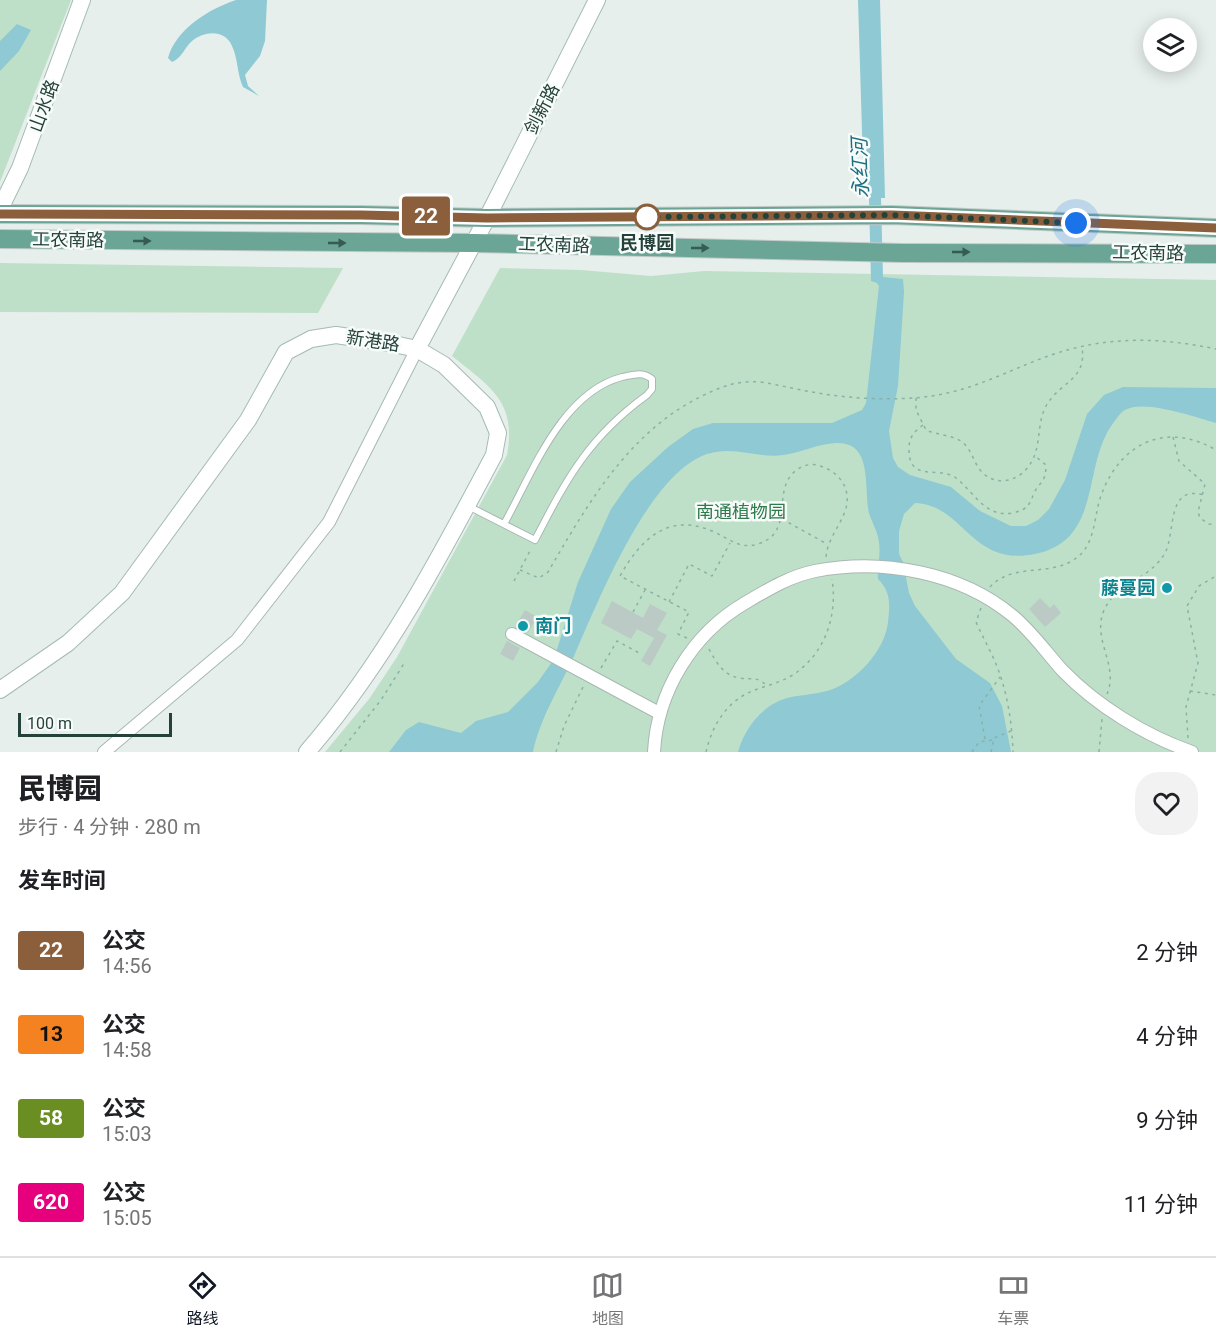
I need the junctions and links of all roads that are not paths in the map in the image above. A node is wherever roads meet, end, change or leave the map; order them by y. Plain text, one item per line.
1 (82, 0) edge
2 (597, 0) edge
3 (0, 209) edge
4 (0, 214) edge
5 (487, 218) junction
6 (1216, 228) edge
7 (0, 239) edge
8 (474, 243) junction
9 (1216, 254) edge
10 (417, 349) junction
11 (468, 505) junction
12 (504, 524) dead end
13 (512, 634) dead end
14 (0, 690) edge
15 (659, 713) junction
16 (1189, 751) edge
17 (105, 752) edge
18 (307, 752) edge
19 (654, 752) edge

1 - 3 street, 山水路
2 - 5 street, 剑新路
4 - 5 main road, 工农南路
5 - 6 main road, 工农南路
5 - 8 street, 剑新路
7 -> 8 main road, 工农南路
8 -> 9 main road, 工农南路
8 - 10 street, 剑新路
10 - 11 street, 新港路
10 - 14 street, 新港路
10 - 17 street
11 - 12 lane
11 - 18 street, 新港路
13 - 15 street
15 - 16 street
15 - 19 street

